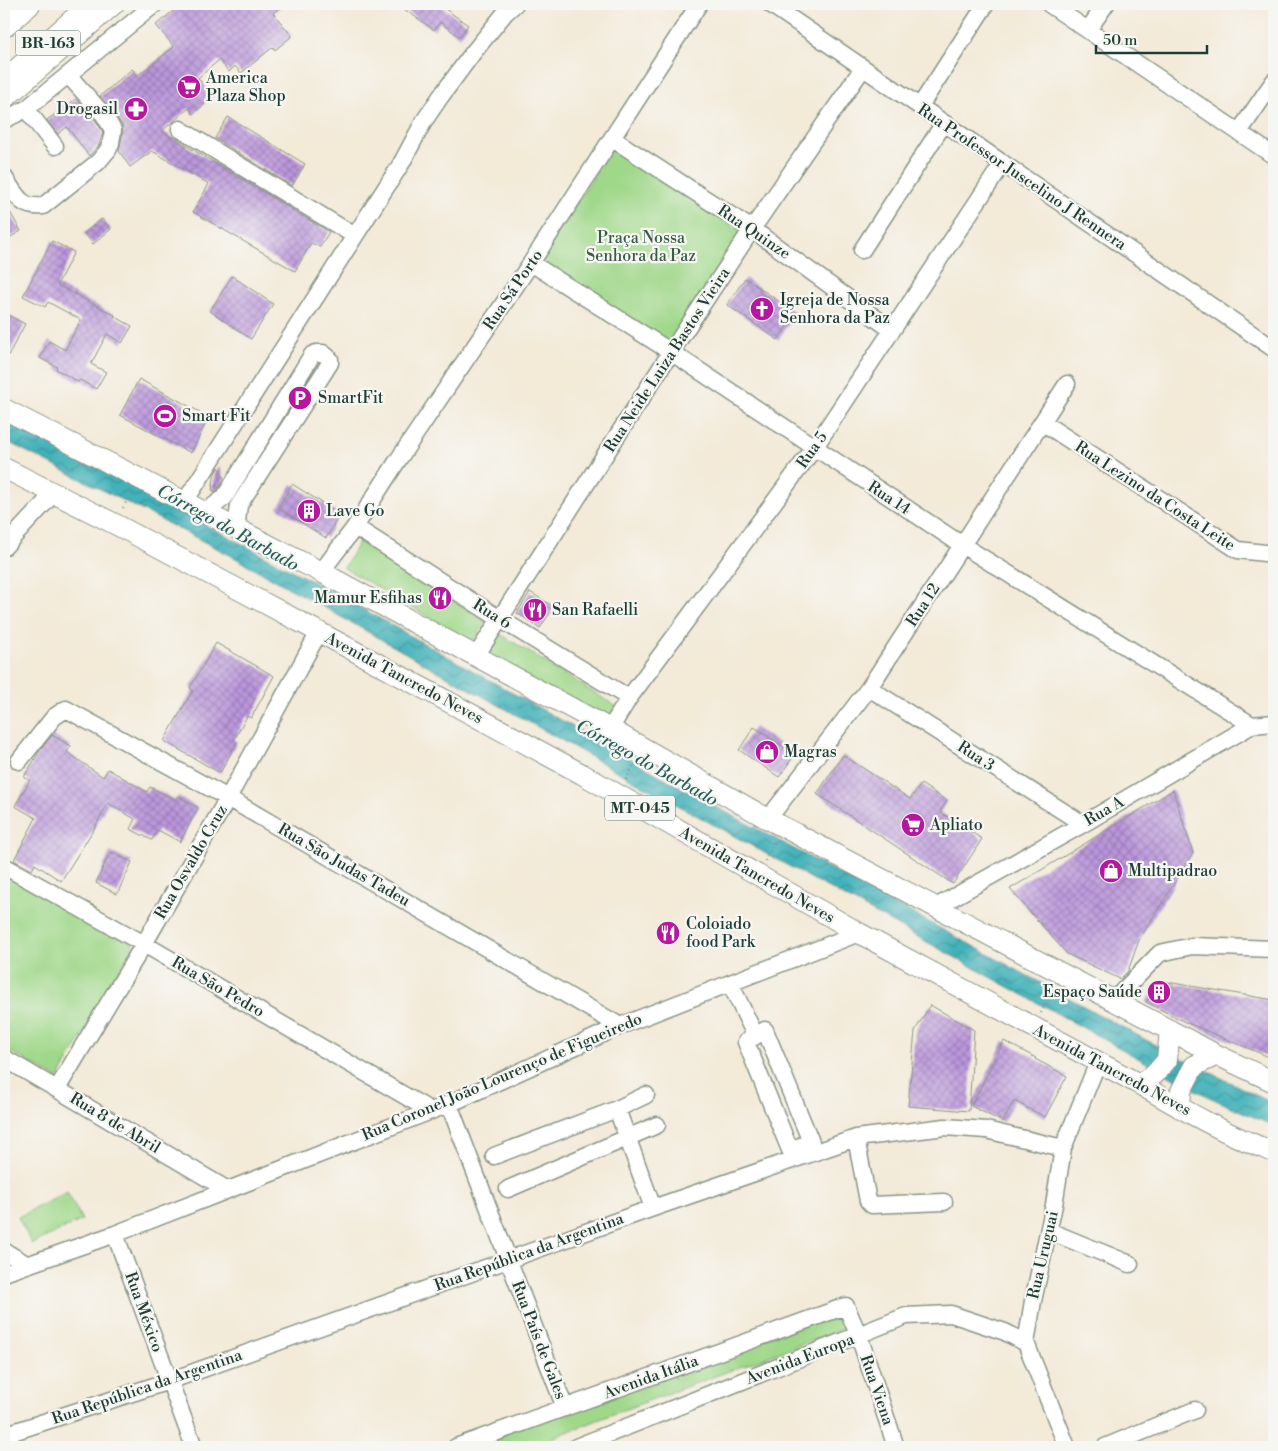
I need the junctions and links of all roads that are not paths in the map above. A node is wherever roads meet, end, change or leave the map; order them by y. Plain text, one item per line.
1 (28, 4) edge
2 (93, 4) edge
3 (114, 4) edge
4 (155, 4) edge
5 (515, 4) edge
6 (699, 4) edge
7 (770, 4) edge
8 (986, 4) edge
9 (1048, 4) edge
10 (1106, 4) edge
11 (4, 25) edge
12 (1088, 30) junction
13 (863, 68) junction
14 (68, 75) junction
15 (1274, 81) edge
16 (4, 83) edge
17 (4, 99) edge
18 (920, 106) junction
19 (26, 109) junction
20 (4, 120) edge
21 (944, 123) junction
22 (180, 129) dead end
23 (1239, 132) junction
24 (612, 139) junction
25 (55, 146) dead end
26 (1274, 156) edge
27 (1003, 163) junction
28 (4, 177) edge
29 (752, 229) junction
30 (355, 236) junction
31 (862, 250) dead end
32 (531, 263) junction
33 (892, 330) junction
34 (1274, 349) edge
35 (671, 352) junction
36 (1067, 384) dead end
37 (4, 409) edge
38 (1042, 422) junction
39 (814, 448) junction
40 (4, 468) edge
41 (53, 494) junction
42 (184, 503) junction
43 (204, 513) junction
44 (355, 527) junction
45 (236, 529) junction
46 (962, 545) junction
47 (4, 547) edge
48 (1274, 554) edge
49 (321, 572) junction
50 (500, 619) junction
51 (319, 632) junction
52 (476, 656) junction
53 (869, 688) junction
54 (630, 698) junction
55 (1274, 723) edge
56 (1252, 725) junction
57 (610, 729) junction
58 (19, 761) dead end
59 (228, 798) junction
60 (768, 819) junction
61 (1083, 824) junction
62 (4, 866) edge
63 (936, 907) junction
64 (859, 933) junction
65 (144, 944) junction
66 (1274, 949) edge
67 (730, 983) junction
68 (1114, 1000) junction
69 (620, 1026) junction
70 (1170, 1030) junction
71 (755, 1035) junction
72 (1218, 1055) junction
73 (4, 1058) edge
74 (1098, 1062) junction
75 (1153, 1073) junction
76 (1274, 1082) edge
77 (57, 1089) junction
78 (646, 1095) dead end
79 (1181, 1099) junction
80 (449, 1104) junction
81 (617, 1108) junction
82 (431, 1111) junction
83 (657, 1125) dead end
84 (627, 1137) junction
85 (856, 1138) junction
86 (1063, 1148) junction
87 (1274, 1152) edge
88 (494, 1156) dead end
89 (226, 1189) junction
90 (508, 1189) dead end
91 (944, 1202) dead end
92 (653, 1208) junction
93 (1049, 1231) junction
94 (114, 1234) junction
95 (4, 1251) edge
96 (508, 1260) junction
97 (26, 1264) junction
98 (1130, 1264) dead end
99 (4, 1273) edge
100 (846, 1306) joint
101 (859, 1336) junction
102 (1026, 1343) junction
103 (169, 1381) junction
104 (565, 1408) junction
105 (1195, 1410) dead end
106 (4, 1434) edge
107 (194, 1447) edge
108 (456, 1447) edge
109 (576, 1447) edge
110 (896, 1447) edge
111 (1067, 1447) edge
112 (1105, 1447) edge

1 - 11 highway, BR-163
2 - 16 highway, BR-163
3 - 17 main road
4 - 14 street
5 - 30 street
6 - 24 street, Rua Sá Porto
7 - 13 street, Rua Professor Juscelino J Rennera
8 - 18 street
9 - 12 street
10 - 12 street
12 - 23 street
13 - 18 street, Rua Professor Juscelino J Rennera
13 - 29 street, Rua Neide Luiza Bastos Vieira
14 - 19 street
14 - 28 street
15 - 23 street
18 - 21 street, Rua Professor Juscelino J Rennera
19 - 20 street
19 - 25 street
21 - 27 street, Rua Professor Juscelino J Rennera
21 - 31 street
22 - 30 street
23 - 26 street
24 - 29 street, Rua Quinze
24 - 32 street, Rua Sá Porto
27 - 33 street, Rua 5
27 - 34 street, Rua Professor Juscelino J Rennera
29 - 33 street, Rua Quinze
29 - 35 street, Rua Neide Luiza Bastos Vieira
30 - 42 street
32 - 35 street, Rua 14
32 - 44 street, Rua Sá Porto
33 - 39 street, Rua 5
35 - 39 street, Rua 14
35 - 50 street, Rua Neide Luiza Bastos Vieira
36 - 38 street, Rua 12
37 - 42 main road
38 - 46 street, Rua 12
38 - 48 street, Rua Lezino da Costa Leite
39 - 46 street, Rua 14
39 - 54 street, Rua 5
40 - 41 main road, Avenida Tancredo Neves / MT-045
41 - 47 street
41 - 51 main road, Avenida Tancredo Neves / MT-045
42 - 43 main road
43 - 45 main road
43 - 45 street
44 - 49 street, Rua Sá Porto
44 - 50 street, Rua 6
45 - 49 main road
46 - 53 street, Rua 12
46 - 56 street, Rua 14
49 - 52 main road
50 - 52 street, Rua Neide Luiza Bastos Vieira
50 - 54 street, Rua 6
51 - 59 street, Rua Osvaldo Cruz
51 - 64 main road, Avenida Tancredo Neves / MT-045
52 - 57 main road
53 - 60 street, Rua 12
53 - 61 street, Rua 3
54 - 57 street, Rua 5
55 - 56 street, Rua A
56 - 61 street, Rua A
57 - 60 main road
58 - 59 street, Rua São Judas Tadeu
59 - 65 street, Rua Osvaldo Cruz
59 - 69 street, Rua São Judas Tadeu
60 - 63 main road
61 - 63 street, Rua A
62 - 65 street, Rua São Pedro
63 - 68 main road
64 - 67 street, Rua Coronel João Lourenço de Figueiredo
64 - 74 main road, Avenida Tancredo Neves / MT-045
65 - 77 street, Rua Osvaldo Cruz
65 - 82 street, Rua São Pedro
66 - 68 street
67 - 69 street, Rua Coronel João Lourenço de Figueiredo
67 - 71 street
68 - 70 main road
69 - 80 street, Rua Coronel João Lourenço de Figueiredo
70 - 72 main road
70 - 75 main road
71 - 71 street
72 - 76 main road
72 - 79 main road
73 - 77 street, Rua 8 de Abril
74 - 75 main road, Avenida Tancredo Neves / MT-045
74 - 86 street, Rua Uruguai
75 - 79 main road, Avenida Tancredo Neves / MT-045
77 - 89 street, Rua 8 de Abril
78 - 81 street
79 - 87 main road, Avenida Tancredo Neves / MT-045
80 - 82 street, Rua Coronel João Lourenço de Figueiredo
80 - 96 street, Rua País de Gales
81 - 84 street
81 - 88 street
82 - 89 street, Rua Coronel João Lourenço de Figueiredo
83 - 84 street
84 - 90 street
84 - 92 street
85 - 86 street, Rua República da Argentina
85 - 91 street
85 - 92 street, Rua República da Argentina
86 - 93 street, Rua Uruguai
89 - 94 street, Rua Coronel João Lourenço de Figueiredo
92 - 96 street, Rua República da Argentina
93 - 98 street
93 - 102 street, Rua Uruguai
94 - 97 street, Rua Coronel João Lourenço de Figueiredo
94 - 103 street, Rua México
95 - 97 street
96 - 103 street, Rua República da Argentina
96 - 104 street, Rua País de Gales
97 - 99 street, Rua Coronel João Lourenço de Figueiredo
100 - 101 street, Rua Viena
100 - 104 street, Avenida Itália
101 - 102 street, Avenida Europa
101 - 109 street, Avenida Europa
101 - 110 street, Rua Viena
102 - 111 street, Rua Uruguai
103 - 106 street, Rua República da Argentina
103 - 107 street, Rua México
104 - 108 street, Avenida Itália
105 - 112 street

